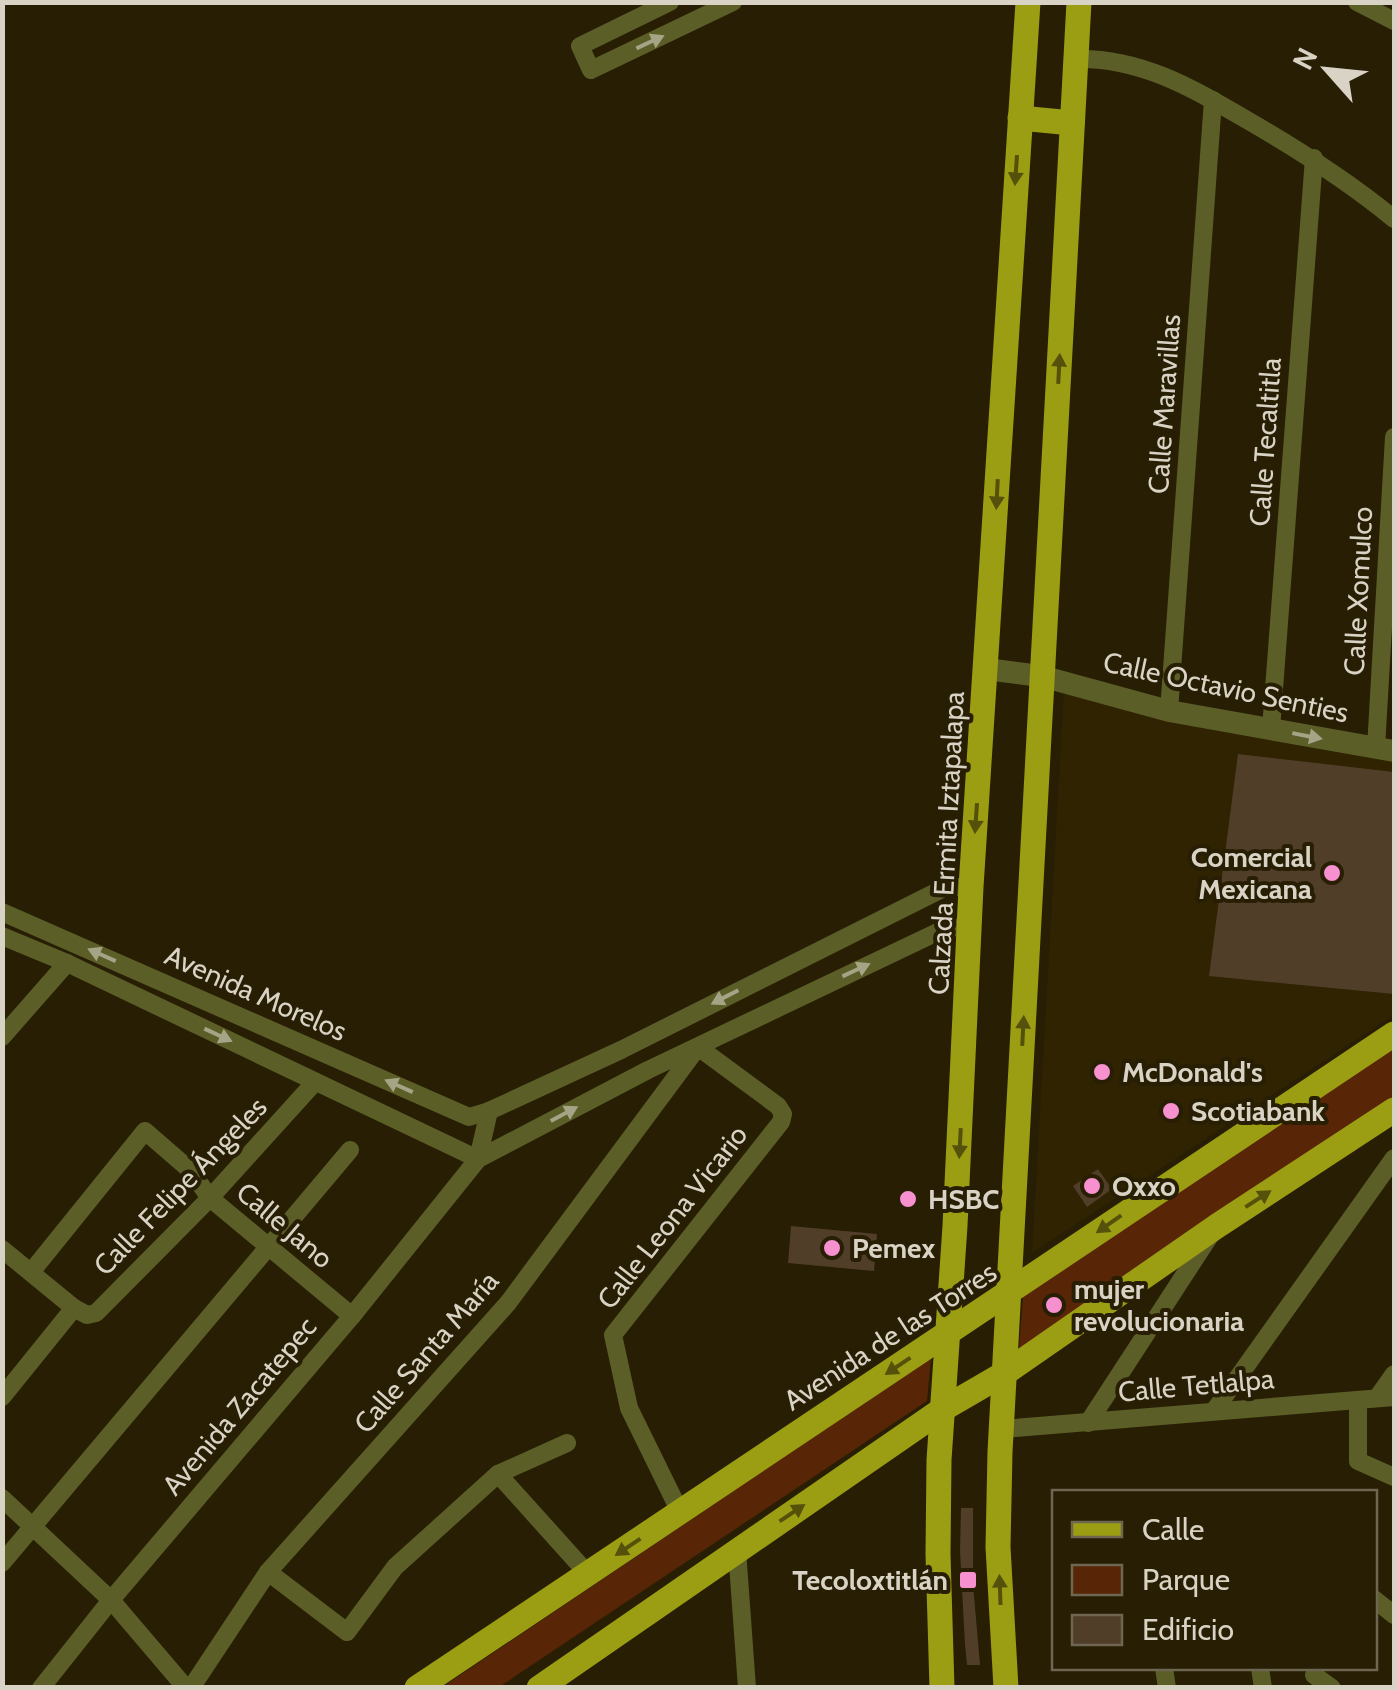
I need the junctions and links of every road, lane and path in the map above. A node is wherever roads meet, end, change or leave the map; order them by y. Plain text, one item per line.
1 (670, 2) edge
2 (732, 2) edge
3 (1028, 2) edge
4 (1078, 2) edge
5 (1357, 2) edge
6 (1394, 20) edge
7 (1075, 59) junction
8 (1213, 100) junction
9 (1020, 118) junction
10 (1072, 123) junction
11 (1314, 158) junction
12 (1394, 219) edge
13 (1394, 437) edge
14 (986, 669) junction
15 (1041, 676) junction
16 (1169, 712) junction
17 (1271, 729) junction
18 (1385, 750) edge
19 (972, 887) junction
20 (2, 912) edge
21 (970, 928) junction
22 (2, 936) edge
23 (67, 963) junction
24 (1394, 1034) edge
25 (2, 1037) edge
26 (698, 1048) junction
27 (622, 1050) junction
28 (648, 1070) junction
29 (315, 1082) junction
30 (658, 1103) junction
31 (1394, 1110) edge
32 (489, 1111) junction
33 (350, 1150) dead end
34 (1394, 1158) edge
35 (478, 1159) junction
36 (210, 1198) junction
37 (1217, 1226) junction
38 (270, 1247) junction
39 (2, 1250) edge
40 (32, 1271) junction
41 (1009, 1294) junction
42 (74, 1308) junction
43 (352, 1316) junction
44 (948, 1332) junction
45 (1005, 1373) junction
46 (1394, 1374) edge
47 (2, 1396) edge
48 (1377, 1398) edge
49 (943, 1409) junction
50 (1214, 1410) junction
51 (1088, 1423) junction
52 (1002, 1428) junction
53 (566, 1443) dead end
54 (498, 1474) junction
55 (1394, 1477) edge
56 (2, 1498) edge
57 (680, 1512) junction
58 (34, 1526) junction
59 (737, 1550) junction
60 (2, 1563) edge
61 (268, 1572) junction
62 (587, 1574) junction
63 (111, 1600) junction
64 (458, 1660) junction
65 (1314, 1675) dead end
66 (41, 1688) edge
67 (188, 1688) edge
68 (418, 1688) edge
69 (447, 1688) edge
70 (539, 1688) edge
71 (746, 1688) edge
72 (942, 1688) edge
73 (1006, 1688) edge
74 (1332, 1688) edge

1 -> 2 street
3 - 9 main road, Calzada Ermita Iztapalapa
4 - 7 main road
5 - 6 street
7 - 8 street
7 - 10 main road
8 - 11 street
8 - 16 street, Calle Maravillas
9 - 10 main road
9 -> 14 main road, Calzada Ermita Iztapalapa
15 -> 10 main road
11 - 12 street
11 - 17 street, Calle Tecaltitla
13 - 18 street, Calle Xomulco
14 - 15 street, Calle Octavio Senties
14 -> 19 main road, Calzada Ermita Iztapalapa
15 - 16 street, Calle Octavio Senties
41 -> 15 main road
16 - 17 street, Calle Octavio Senties
17 -> 18 street, Calle Octavio Senties
19 - 21 main road, Calzada Ermita Iztapalapa
19 -> 27 street
32 -> 20 street, Avenida Morelos
26 -> 21 street, Avenida Zacatepec
21 -> 44 main road, Calzada Ermita Iztapalapa
22 - 23 street, Avenida Morelos
23 - 25 street
23 -> 29 street, Avenida Morelos
24 -> 41 main road, Avenida de las Torres
26 - 28 street, Avenida Zacatepec
26 - 30 street, Calle Santa María
26 - 57 street, Calle Leona Vicario
27 - 28 street
27 - 32 street
28 - 30 street
35 -> 28 street, Avenida Zacatepec
29 - 35 street, Avenida Morelos
29 - 36 street, Calle Felipe Ángeles
30 - 61 street, Calle Santa María
37 -> 31 main road
32 - 35 street, Avenida Zacatepec
33 - 38 street
34 - 50 street
35 - 43 street, Avenida Zacatepec
36 - 38 street, Calle Jano
36 - 40 street, Calle Jano
36 - 42 street, Calle Felipe Ángeles
37 - 45 main road
37 - 51 street
38 - 43 street, Calle Jano
38 - 58 street
39 - 40 street
40 - 42 street
41 - 44 main road, Avenida de las Torres
41 - 45 main road
42 - 47 street
43 - 63 street, Avenida Zacatepec
44 - 49 main road, Calzada Ermita Iztapalapa
44 -> 57 main road, Avenida de las Torres
45 - 49 main road
45 - 52 main road
46 - 48 street
48 - 50 street, Calle Tetlalpa
48 - 55 street
59 -> 49 main road
49 - 72 main road, Calzada Ermita Iztapalapa
50 - 51 street, Calle Tetlalpa
51 - 52 street, Calle Tetlalpa
73 -> 52 main road
53 - 54 street
54 - 61 street
54 - 62 street
56 - 58 street
57 -> 62 main road, Avenida de las Torres
58 - 60 street
58 - 63 street
59 - 70 main road
59 - 71 street
61 - 67 street, Calle Santa María
62 - 64 main road, Avenida de las Torres
63 - 66 street, Avenida Zacatepec
63 - 67 street
64 - 68 main road, Avenida de las Torres
64 - 69 main road
65 - 74 street

